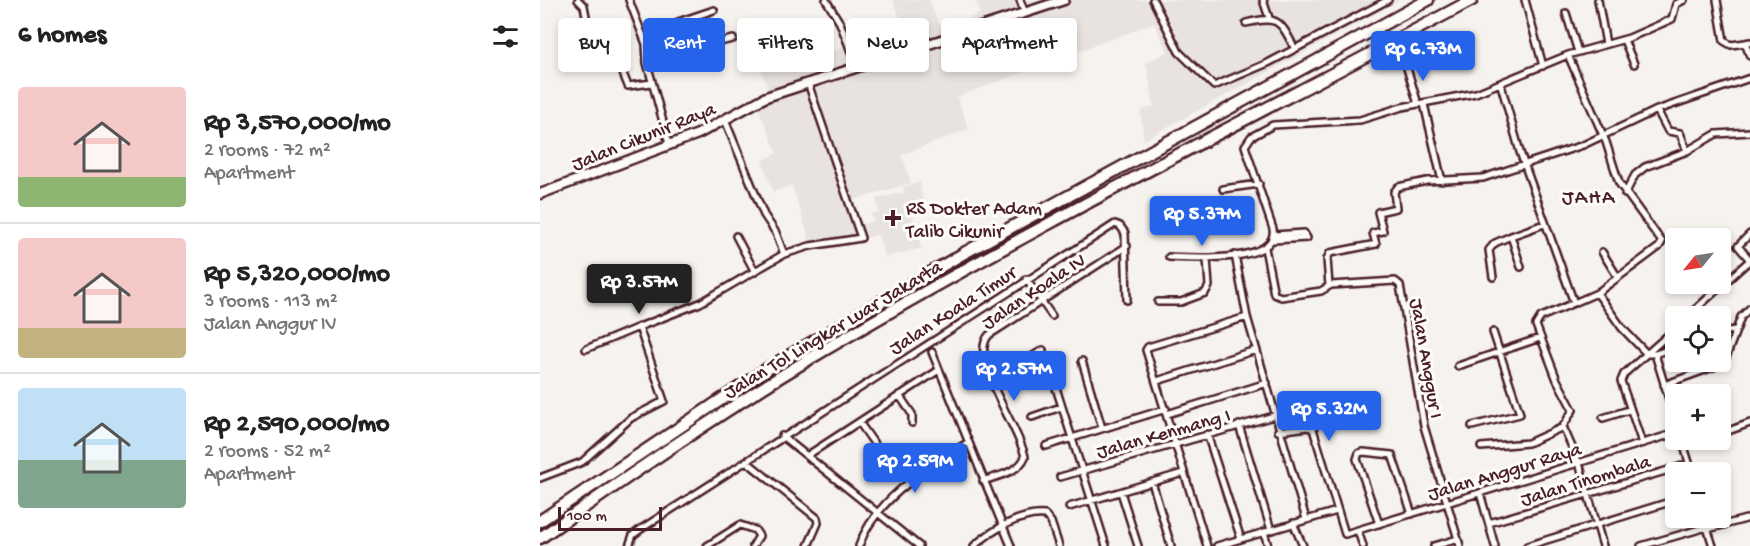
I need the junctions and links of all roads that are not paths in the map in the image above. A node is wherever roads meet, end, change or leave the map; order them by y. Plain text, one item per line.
1 (578, 0) edge
2 (629, 0) edge
3 (826, 0) edge
4 (1020, 0) edge
5 (1064, 0) edge
6 (1153, 0) edge
7 (1263, 0) edge
8 (1388, 0) edge
9 (1428, 0) edge
10 (1472, 0) edge
11 (1525, 0) edge
12 (1598, 0) edge
13 (1684, 0) edge
14 (1717, 0) edge
15 (714, 10) dead end
16 (1025, 13) junction
17 (1566, 13) dead end
18 (687, 18) edge
19 (1269, 18) junction
20 (1246, 23) dead end
21 (643, 36) edge
22 (733, 39) dead end
23 (846, 39) edge
24 (1624, 40) junction
25 (725, 41) edge
26 (1748, 42) edge
27 (929, 44) edge
28 (1606, 44) junction
29 (1294, 49) junction
30 (1578, 52) junction
31 (1568, 55) junction
32 (1750, 56) edge
33 (1634, 64) dead end
34 (1406, 65) dead end
35 (1543, 66) junction
36 (846, 71) edge
37 (649, 72) edge
38 (1750, 78) edge
39 (652, 83) junction
40 (808, 83) junction
41 (1501, 85) junction
42 (1421, 104) junction
43 (1657, 110) junction
44 (725, 120) junction
45 (1750, 132) edge
46 (1603, 136) junction
47 (669, 144) junction
48 (1687, 151) junction
49 (1524, 164) junction
50 (1442, 181) junction
51 (1259, 184) junction
52 (1223, 189) dead end
53 (540, 194) edge
54 (1625, 194) junction
55 (1544, 224) junction
56 (1750, 234) edge
57 (1511, 236) junction
58 (736, 237) dead end
59 (1274, 237) junction
60 (1127, 246) junction
61 (1265, 248) junction
62 (1602, 252) dead end
63 (784, 255) junction
64 (1235, 255) junction
65 (1169, 257) dead end
66 (1207, 259) junction
67 (1750, 260) edge
68 (1521, 267) dead end
69 (755, 272) junction
70 (1617, 276) junction
71 (1493, 277) dead end
72 (1026, 279) junction
73 (1329, 286) junction
74 (1597, 293) junction
75 (1127, 300) dead end
76 (1042, 301) junction
77 (1158, 302) dead end
78 (1575, 303) junction
79 (1699, 306) edge
80 (1750, 308) edge
81 (1052, 316) dead end
82 (1247, 317) junction
83 (639, 327) junction
84 (1735, 330) junction
85 (1731, 331) edge
86 (1493, 332) dead end
87 (1540, 338) junction
88 (1665, 338) edge
89 (586, 349) dead end
90 (1043, 350) dead end
91 (1256, 350) junction
92 (1665, 351) edge
93 (932, 352) dead end
94 (1499, 352) junction
95 (1647, 354) junction
96 (1655, 354) junction
97 (1082, 361) dead end
98 (1458, 366) dead end
99 (939, 370) junction
100 (1051, 372) dead end
101 (991, 381) junction
102 (1157, 381) junction
103 (1267, 383) junction
104 (1664, 385) junction
105 (1665, 388) edge
106 (899, 395) junction
107 (1061, 407) junction
108 (1629, 410) junction
109 (1167, 412) junction
110 (1274, 416) junction
111 (1032, 417) dead end
112 (1603, 418) dead end
113 (859, 422) junction
114 (912, 423) dead end
115 (1750, 423) edge
116 (1239, 425) junction
117 (1472, 426) dead end
118 (1102, 428) junction
119 (1562, 428) junction
120 (1731, 430) edge
121 (1278, 431) junction
122 (1207, 434) junction
123 (782, 436) junction
124 (1665, 436) edge
125 (1072, 438) junction
126 (1177, 442) junction
127 (967, 443) junction
128 (1642, 443) junction
129 (1046, 446) dead end
130 (1481, 447) dead end
131 (880, 452) dead end
132 (808, 454) junction
133 (746, 461) junction
134 (1578, 463) junction
135 (1083, 471) junction
136 (1665, 471) edge
137 (1183, 473) junction
138 (1060, 477) dead end
139 (540, 478) edge
140 (983, 481) junction
141 (1152, 482) junction
142 (1121, 492) junction
143 (1480, 493) junction
144 (1588, 494) junction
145 (1092, 500) junction
146 (1448, 503) junction
147 (1665, 503) edge
148 (1069, 507) dead end
149 (1337, 511) junction
150 (879, 513) junction
151 (1412, 514) junction
152 (1306, 519) junction
153 (1746, 519) dead end
154 (540, 521) edge
155 (1293, 523) junction
156 (1489, 523) junction
157 (1731, 523) edge
158 (1379, 524) junction
159 (1597, 524) junction
160 (1002, 527) junction
161 (1708, 528) joint
162 (1268, 531) junction
163 (1358, 531) junction
164 (540, 538) edge
165 (1241, 539) junction
166 (1458, 539) junction
167 (629, 546) edge
168 (707, 546) edge
169 (753, 546) edge
170 (808, 546) edge
171 (859, 546) edge
172 (919, 546) edge
173 (974, 546) edge
174 (1011, 546) edge
175 (1059, 546) edge
176 (1106, 546) edge
177 (1138, 546) edge
178 (1171, 546) edge
179 (1207, 546) edge
180 (1217, 546) edge
181 (1268, 546) edge
182 (1303, 546) edge
183 (1363, 546) edge
184 (1434, 546) edge
185 (1460, 546) edge
186 (1495, 546) edge
187 (1527, 546) edge
188 (1603, 546) edge
189 (1641, 546) edge
190 (1713, 546) edge

1 - 39 street
2 - 21 street
3 - 23 street
4 - 16 street
5 - 16 street, Jalan Cikunir Raya
6 - 29 street
7 - 19 street
8 - 29 street
9 - 154 highway, Jalan Tol Lingkar Luar Jakarta
10 - 164 highway, Jalan Tol Lingkar Luar Jakarta
11 - 35 street
12 - 28 street
13 - 24 street
14 - 26 street
15 - 18 street
16 - 27 street, Jalan Cikunir Raya
17 - 30 street
19 - 20 street
19 - 29 street
22 - 25 street
24 - 28 street
24 - 33 street
26 - 32 street
28 - 30 street
30 - 31 street
31 - 35 street
31 - 46 street
34 - 42 street
35 - 41 street
36 - 40 street, Jalan Cikunir Raya
37 - 39 street
38 - 43 street
39 - 47 street
40 - 44 street, Jalan Cikunir Raya
40 - 63 street
41 - 42 street
41 - 49 street
42 - 50 street
42 - 51 street
43 - 46 street
43 - 48 street
44 - 47 street, Jalan Cikunir Raya
44 - 63 street
45 - 48 street
46 - 49 street
46 - 54 street
47 - 53 street, Jalan Cikunir Raya
48 - 54 street
49 - 50 street
49 - 55 street
50 - 73 street
51 - 52 street
51 - 59 street
54 - 70 street
55 - 57 street
55 - 78 street
56 - 67 street
57 - 68 street
57 - 71 street
58 - 69 street
59 - 59 street
59 - 61 street
60 - 72 street, Jalan Koala Timur
60 - 75 street
60 - 76 street, Jalan Koala IV
61 - 64 street
61 - 73 street, Jalan Anggur I
62 - 70 street
63 - 69 street
64 - 66 street
64 - 82 street
65 - 66 street
66 - 77 street
67 - 79 street
69 - 83 street
70 - 74 street
72 - 76 street
72 - 123 street, Jalan Koala Timur
73 - 146 street, Jalan Anggur I
74 - 78 street
74 - 95 street
76 - 81 street
76 - 101 street, Jalan Koala IV
78 - 87 street
80 - 84 street
82 - 91 street
82 - 102 street
83 - 89 street
83 - 139 street
84 - 85 street
84 - 104 street
86 - 94 street
87 - 94 street
87 - 119 street
88 - 95 street
90 - 101 street
91 - 102 street
91 - 103 street
92 - 96 street
93 - 99 street
94 - 98 street
94 - 117 street
95 - 96 street
95 - 108 street
96 - 104 street
97 - 118 street
99 - 106 street
99 - 127 street
100 - 107 street
101 - 140 street, Jalan Koala IV
102 - 109 street
103 - 109 street
103 - 110 street
104 - 105 street
106 - 113 street
106 - 114 street
107 - 111 street
107 - 125 street
108 - 112 street
108 - 128 street
109 - 118 street
109 - 126 street
110 - 116 street, Jalan Kenmang I
110 - 121 street
113 - 131 street
113 - 132 street
115 - 120 street
116 - 122 street, Jalan Kenmang I
116 - 162 street
118 - 125 street
119 - 130 street
119 - 134 street
121 - 149 street
121 - 152 street
122 - 126 street, Jalan Kenmang I
122 - 165 street
123 - 132 street
123 - 133 street, Jalan Koala Timur
124 - 128 street, Jalan Anggur Raya
125 - 129 street
125 - 135 street
126 - 135 street, Jalan Kenmang I
126 - 137 street
127 - 140 street
127 - 150 street
128 - 134 street, Jalan Anggur Raya
132 - 150 street
133 - 167 street, Jalan Koala Timur
133 - 170 street
134 - 143 street, Jalan Anggur Raya
134 - 144 street
135 - 138 street, Jalan Kenmang I
135 - 145 street
136 - 144 street, Jalan Tinombala
137 - 141 street
137 - 179 street
140 - 160 street
141 - 142 street
141 - 178 street
142 - 145 street
142 - 177 street
143 - 146 street, Jalan Anggur Raya
143 - 156 street
144 - 156 street, Jalan Tinombala
144 - 159 street
145 - 148 street
145 - 176 street
146 - 151 street, Jalan Anggur Raya
146 - 166 street
147 - 159 street
149 - 152 street
149 - 163 street, Jalan Anggur Raya
150 - 171 street
150 - 172 street
151 - 158 street, Jalan Anggur Raya
151 - 158 street
152 - 155 street
153 - 157 street
155 - 162 street
155 - 182 street
156 - 186 street
158 - 163 street, Jalan Anggur Raya
159 - 187 street
159 - 188 street
160 - 173 street
160 - 174 street
160 - 175 street
161 - 189 street
161 - 190 street
162 - 165 street
162 - 181 street
163 - 183 street
165 - 180 street
166 - 184 street
166 - 185 street
168 - 169 street

